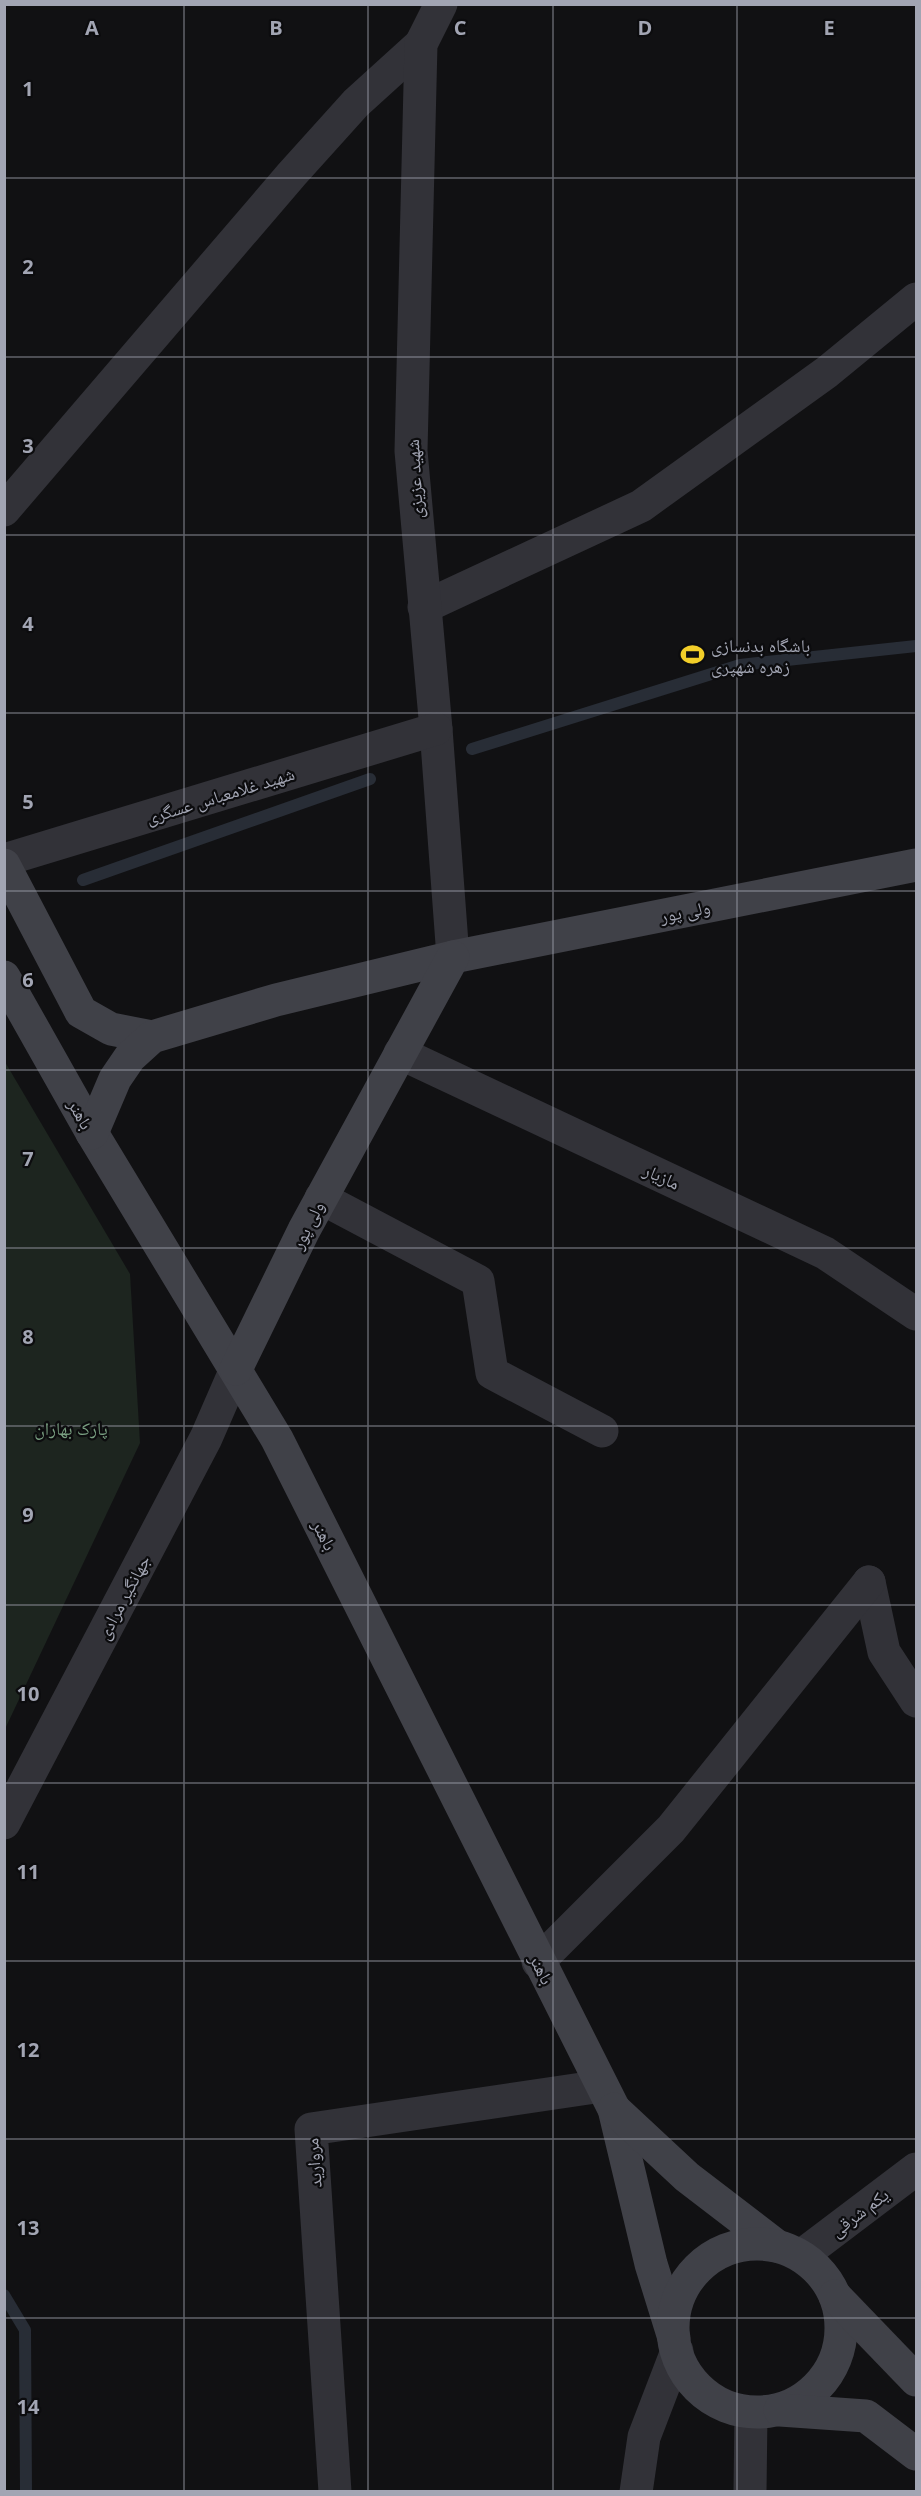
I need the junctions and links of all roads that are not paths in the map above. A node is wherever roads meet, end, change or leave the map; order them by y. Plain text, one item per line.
1 (441, 4) edge
2 (421, 44) junction
3 (916, 298) edge
4 (4, 510) edge
5 (424, 607) junction
6 (436, 729) junction
7 (4, 862) edge
8 (916, 865) edge
9 (453, 957) junction
10 (4, 977) edge
11 (152, 1037) junction
12 (400, 1053) junction
13 (92, 1133) junction
14 (321, 1198) junction
15 (916, 1314) edge
16 (236, 1369) junction
17 (602, 1431) dead end
18 (916, 1701) edge
19 (4, 1823) edge
20 (538, 1962) junction
21 (608, 2097) junction
22 (916, 2169) edge
23 (789, 2251) junction
24 (836, 2296) junction
25 (675, 2345) junction
26 (916, 2380) edge
27 (765, 2412) junction
28 (916, 2454) edge
29 (334, 2492) edge
30 (636, 2492) edge
31 (750, 2492) edge

1 - 2 street, شهید عزیزی
2 - 4 street
2 - 5 street, شهید عزیزی
3 - 5 street
5 - 6 street, شهید عزیزی
6 - 7 street, شهید غلامعباس عسگری
6 - 9 street, شهید عزیزی
7 - 11 main road
8 - 9 main road, ولی پور
9 - 11 main road, ولی پور
9 - 12 main road, ولی پور
10 - 13 main road, باهنر
11 - 13 main road, ولی پور
12 - 14 main road, ولی پور
12 - 15 street, مازیار
13 - 16 main road, باهنر
14 - 16 main road, ولی پور
14 - 17 street
16 - 19 street, جهانگیر مرادی
16 - 20 main road, باهنر
18 - 20 street
20 - 21 main road, باهنر
21 - 23 main road, باهنر
21 - 25 main road, باهنر
21 - 29 street, مروارید
22 - 23 street, یکم شرقی
23 - 24 main road
23 - 25 main road
24 - 26 main road
24 - 27 main road
25 - 27 main road
25 - 30 street
27 - 28 main road
27 - 31 street

